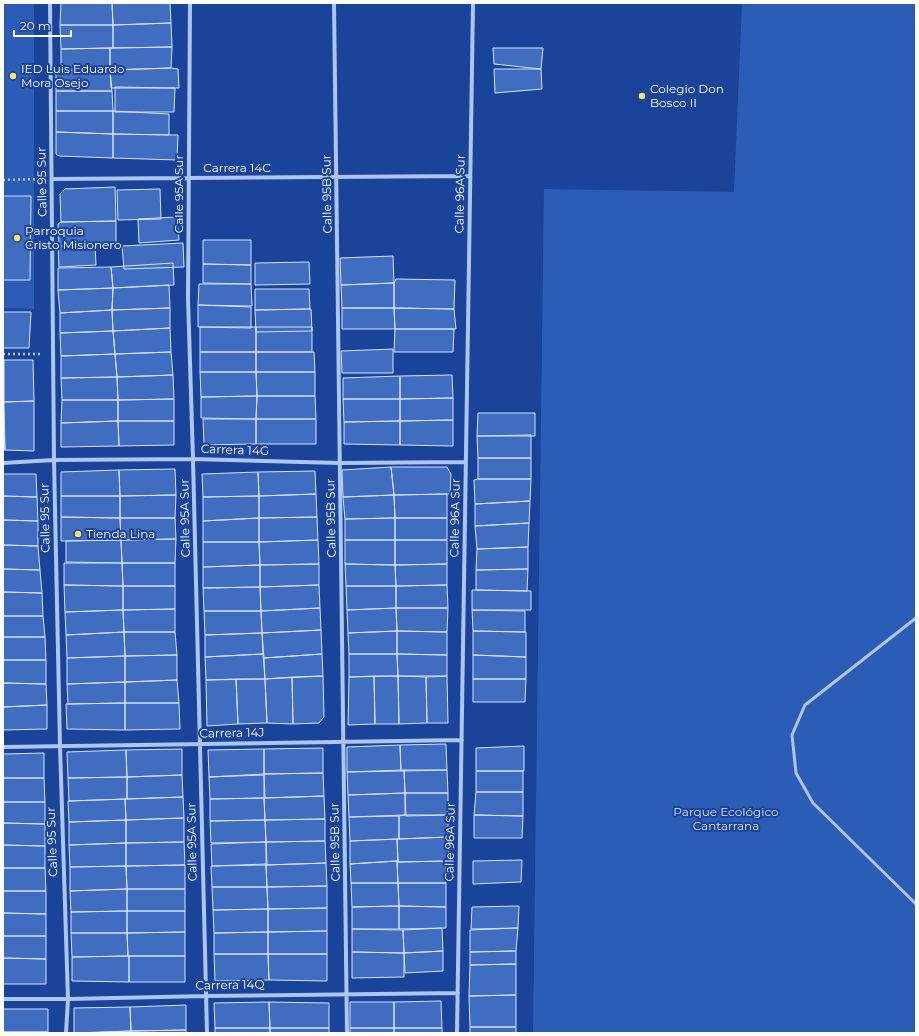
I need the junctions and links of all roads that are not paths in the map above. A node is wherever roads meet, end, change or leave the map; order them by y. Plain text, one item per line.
1 (50, 3) edge
2 (190, 3) edge
3 (334, 3) edge
4 (473, 3) edge
5 (470, 176) junction
6 (336, 177) junction
7 (189, 178) junction
8 (52, 179) junction
9 (193, 459) junction
10 (54, 460) junction
11 (466, 462) junction
12 (3, 463) edge
13 (340, 463) junction
14 (916, 618) edge
15 (462, 740) junction
16 (344, 741) junction
17 (199, 744) junction
18 (60, 746) junction
19 (3, 747) edge
20 (916, 904) edge
21 (458, 993) junction
22 (347, 994) junction
23 (206, 996) junction
24 (3, 998) edge
25 (68, 999) junction
26 (66, 1033) edge
27 (207, 1033) edge
28 (347, 1033) edge
29 (457, 1033) edge

1 - 8 street, Calle 95 Sur
2 - 7 street, Calle 95A Sur
3 - 6 street, Calle 95B Sur
4 - 5 street, Calle 96A Sur
5 - 6 street, Carrera 14C
5 - 11 street, Calle 96A Sur
6 - 7 street, Carrera 14C
6 - 13 street, Calle 95B Sur
7 - 8 street, Carrera 14C
7 - 9 street, Calle 95A Sur
8 - 10 street, Calle 95 Sur
9 - 10 street, Carrera 14G
9 - 13 street, Carrera 14G
9 - 17 street, Calle 95A Sur
10 - 12 street, Carrera 14G
10 - 18 street, Calle 95 Sur
11 - 13 street, Carrera 14G
11 - 15 street, Calle 96A Sur
13 - 16 street, Calle 95B Sur
14 - 20 lane
15 - 16 street, Carrera 14J
15 - 21 street, Calle 96A Sur
16 - 17 street, Carrera 14J
16 - 22 street, Calle 95B Sur
17 - 18 street, Carrera 14J
17 - 23 street, Calle 95A Sur
18 - 19 street, Carrera 14J
18 - 25 street, Calle 95 Sur
21 - 22 street, Carrera 14Q
21 - 29 street, Calle 96A Sur
22 - 23 street, Carrera 14Q
22 - 28 street, Calle 95B Sur
23 - 25 street, Carrera 14Q
23 - 27 street, Calle 95A Sur
24 - 25 street, Carrera 14Q
25 - 26 street, Calle 95 Sur

